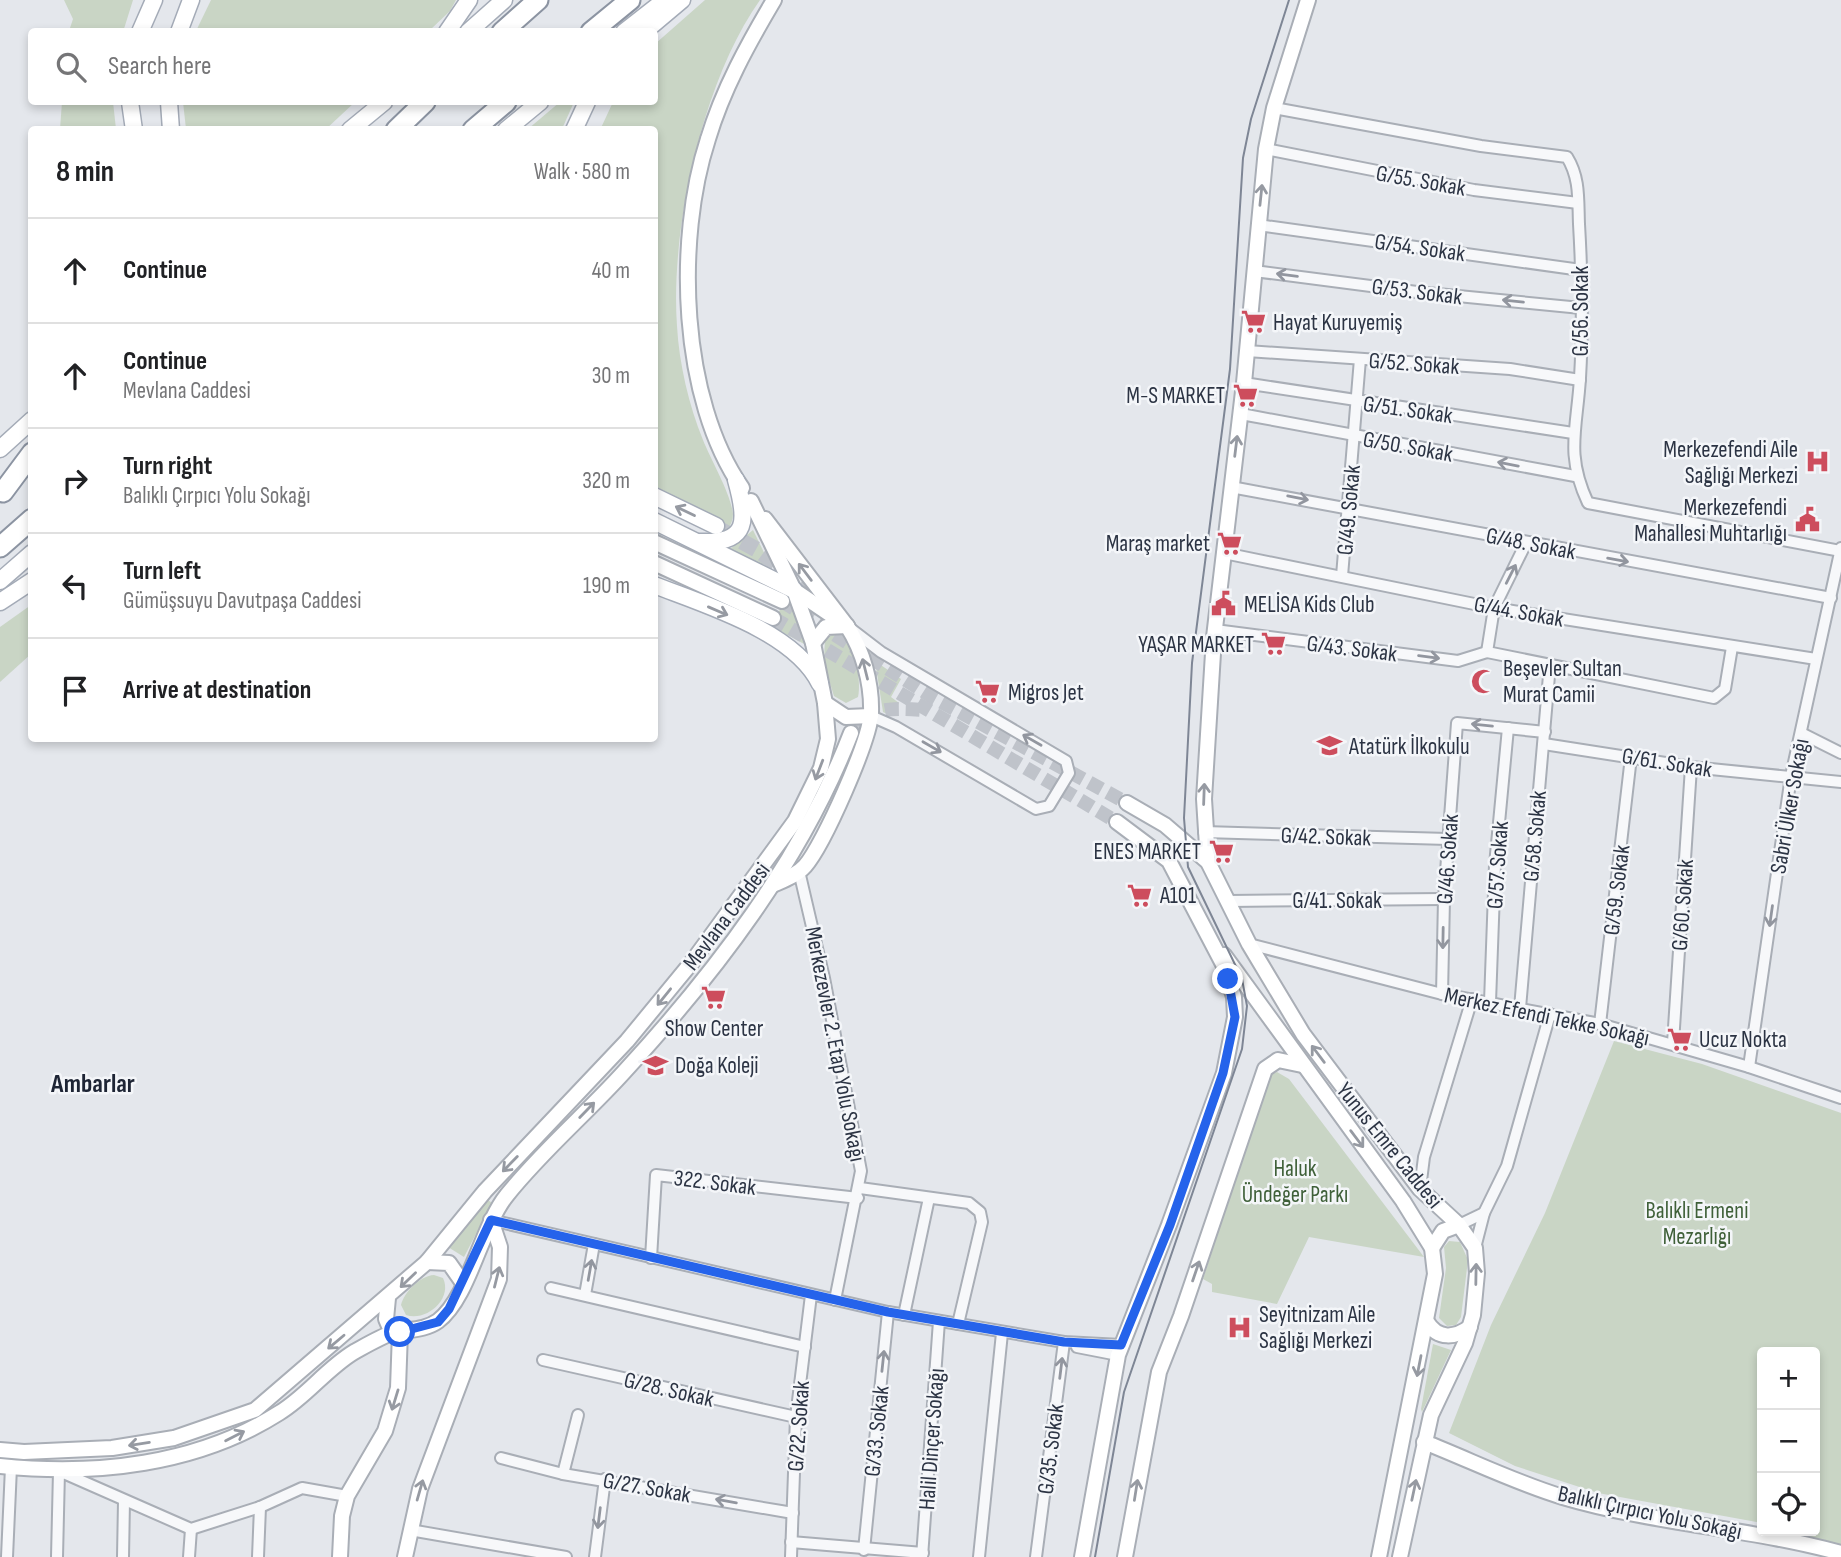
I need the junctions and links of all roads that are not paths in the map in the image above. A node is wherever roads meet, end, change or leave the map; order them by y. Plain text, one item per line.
1 (154, 0) edge
2 (191, 0) edge
3 (469, 0) edge
4 (504, 0) edge
5 (538, 0) edge
6 (630, 0) edge
7 (665, 0) edge
8 (682, 0) edge
9 (774, 0) edge
10 (1308, 0) edge
11 (143, 28) edge
12 (180, 28) edge
13 (450, 28) edge
14 (472, 28) edge
15 (506, 28) edge
16 (596, 28) edge
17 (629, 28) edge
18 (649, 28) edge
19 (130, 105) edge
20 (169, 105) edge
21 (376, 105) edge
22 (380, 105) edge
23 (422, 105) edge
24 (502, 105) edge
25 (536, 105) edge
26 (586, 105) edge
27 (1275, 107) junction
28 (367, 116) junction
29 (133, 126) edge
30 (171, 126) edge
31 (355, 126) edge
32 (400, 126) edge
33 (478, 126) edge
34 (511, 126) edge
35 (576, 126) edge
36 (1266, 149) junction
37 (1578, 203) junction
38 (1258, 225) junction
39 (1581, 270) junction
40 (1254, 271) junction
41 (1581, 308) junction
42 (1247, 351) junction
43 (1360, 359) junction
44 (1580, 380) junction
45 (1244, 383) junction
46 (1358, 402) junction
47 (1241, 414) junction
48 (28, 424) edge
49 (1573, 433) junction
50 (1355, 436) junction
51 (0, 449) edge
52 (28, 458) edge
53 (28, 469) edge
54 (1575, 476) junction
55 (736, 480) junction
56 (1231, 488) junction
57 (1, 493) edge
58 (658, 498) edge
59 (751, 501) junction
60 (1348, 508) junction
61 (28, 522) edge
62 (658, 523) edge
63 (716, 526) tunnel mouth
64 (697, 542) junction
65 (1526, 543) junction
66 (658, 544) edge
67 (0, 547) edge
68 (1841, 549) edge
69 (1224, 553) junction
70 (28, 556) edge
71 (658, 565) edge
72 (1342, 576) junction
73 (0, 581) edge
74 (28, 584) edge
75 (658, 587) edge
76 (788, 596) junction
77 (1831, 598) junction
78 (0, 602) edge
79 (1494, 608) junction
80 (773, 618) tunnel mouth
81 (847, 626) junction
82 (1215, 631) junction
83 (813, 643) junction
84 (1732, 647) junction
85 (1487, 652) junction
86 (1816, 659) junction
87 (1550, 664) junction
88 (820, 684) junction
89 (825, 703) junction
90 (871, 716) junction
91 (1508, 728) junction
92 (850, 733) tunnel mouth
93 (1801, 733) junction
94 (1544, 738) junction
95 (1841, 752) edge
96 (1631, 757) junction
97 (1691, 767) junction
98 (1791, 776) junction
99 (1841, 782) edge
100 (1127, 803) tunnel mouth
101 (1116, 822) tunnel mouth
102 (1204, 832) junction
103 (1448, 839) junction
104 (1208, 862) junction
105 (799, 871) junction
106 (772, 885) junction
107 (1444, 899) junction
108 (1229, 901) junction
109 (1212, 940) junction
110 (1250, 944) junction
111 (1442, 994) junction
112 (1472, 999) junction
113 (1490, 1002) junction
114 (1520, 1008) junction
115 (1550, 1014) junction
116 (1600, 1024) junction
117 (1673, 1043) junction
118 (1302, 1065) junction
119 (1749, 1067) junction
120 (1841, 1098) edge
121 (1420, 1189) junction
122 (859, 1193) junction
123 (929, 1198) junction
124 (1484, 1213) junction
125 (491, 1220) junction
126 (1459, 1225) junction
127 (594, 1244) junction
128 (1432, 1248) junction
129 (1475, 1248) junction
130 (651, 1258) junction
131 (427, 1262) junction
132 (463, 1283) junction
133 (551, 1288) dead end
134 (811, 1295) junction
135 (585, 1296) junction
136 (388, 1298) junction
137 (835, 1300) junction
138 (888, 1312) junction
139 (904, 1315) junction
140 (939, 1321) junction
141 (1427, 1322) junction
142 (958, 1324) junction
143 (1470, 1327) junction
144 (396, 1333) junction
145 (1002, 1333) junction
146 (1064, 1342) junction
147 (805, 1347) junction
148 (1120, 1350) junction
149 (543, 1360) dead end
150 (578, 1415) dead end
151 (796, 1417) junction
152 (1424, 1442) junction
153 (0, 1450) edge
154 (501, 1458) dead end
155 (5, 1466) edge
156 (59, 1471) junction
157 (563, 1474) junction
158 (605, 1479) junction
159 (347, 1496) junction
160 (124, 1502) junction
161 (260, 1507) junction
162 (793, 1513) junction
163 (191, 1529) junction
164 (410, 1530) junction
165 (792, 1542) junction
166 (864, 1550) junction
167 (1841, 1553) edge
168 (923, 1555) edge
169 (7, 1557) edge
170 (57, 1557) edge
171 (123, 1557) edge
172 (190, 1557) edge
173 (258, 1557) edge
174 (340, 1557) edge
175 (405, 1557) edge
176 (566, 1557) edge
177 (594, 1557) edge
178 (791, 1557) edge
179 (979, 1557) edge
180 (1036, 1557) edge
181 (1082, 1557) edge
182 (1125, 1557) edge
183 (1379, 1557) edge
184 (1400, 1557) edge

1 - 11 main road
2 - 12 main road
3 - 13 main road
4 - 14 main road
5 - 15 highway
6 - 16 highway
7 - 17 main road
8 - 18 main road
9 - 55 main road, Mevlana Caddesi
10 - 27 main road
19 - 29 main road
20 - 30 main road
21 - 28 main road
22 - 28 main road
23 - 32 highway
24 - 33 highway
25 - 34 main road
26 - 35 main road
27 - 36 main road
27 - 37 street, G/56. Sokak
28 - 31 main road
36 - 37 street, G/55. Sokak
38 -> 36 main road
37 - 39 street, G/56. Sokak
38 - 39 street, G/54. Sokak
38 - 40 main road
39 - 41 street, G/56. Sokak
41 -> 40 street, G/53. Sokak
40 - 42 main road
41 - 44 street, G/56. Sokak
42 - 43 street, G/52. Sokak
42 - 45 main road
43 - 44 street, G/52. Sokak
43 - 46 street, G/49. Sokak
44 - 49 street, G/56. Sokak
45 - 46 street, G/51. Sokak
45 - 47 main road
46 - 49 street, G/51. Sokak
46 - 50 street, G/49. Sokak
47 - 50 street, G/50. Sokak
56 -> 47 main road
48 - 51 main road
49 - 54 street, G/56. Sokak
54 -> 50 street, G/50. Sokak
50 - 60 street, G/49. Sokak
52 - 57 highway
53 - 57 highway
54 - 68 street
55 - 59 main road, Mevlana Caddesi
55 - 64 main road
56 -> 60 street, G/48. Sokak
56 - 69 main road
63 -> 58 main road
59 - 76 main road, Mevlana Caddesi
81 -> 59 main road, Mevlana Caddesi
60 - 65 street, G/48. Sokak
60 - 72 street, G/49. Sokak
61 - 67 highway
62 - 64 main road
64 - 76 main road
65 -> 77 street, G/48. Sokak
79 -> 65 street
66 - 76 main road
68 - 77 street, Sabri Ülker Sokağı
69 - 72 street, G/44. Sokak
69 - 82 main road
70 - 73 main road
71 - 80 main road
72 - 79 street, G/44. Sokak
74 - 78 main road
75 -> 88 main road
76 - 81 main road
76 - 83 main road, Mevlana Caddesi
77 - 86 street, Sabri Ülker Sokağı
79 - 84 street, G/44. Sokak
79 - 85 street
81 - 83 main road
90 -> 81 main road, Mevlana Caddesi
90 -> 81 street
82 -> 85 street, G/43. Sokak
102 -> 82 main road
83 - 88 main road, Mevlana Caddesi
84 - 86 street, G/44. Sokak
84 - 87 street
85 - 87 street
86 - 93 street, Sabri Ülker Sokağı
87 - 94 street, G/58. Sokak
88 - 89 main road, Mevlana Caddesi
89 - 90 main road
89 -> 131 main road, Mevlana Caddesi
90 - 105 main road
91 - 94 street
91 -> 103 street, G/46. Sokak
91 - 113 street, G/57. Sokak
92 - 106 main road, Mevlana Caddesi
93 - 95 street
93 - 98 street, Sabri Ülker Sokağı
94 - 96 street, G/61. Sokak
94 - 114 street, G/58. Sokak
96 - 97 street, G/61. Sokak
96 - 116 street, G/59. Sokak
97 - 98 street, G/61. Sokak
97 - 117 street, G/60. Sokak
98 - 99 street, G/61. Sokak
98 -> 119 street, Sabri Ülker Sokağı
100 - 104 main road
101 - 109 main road
102 - 103 street, G/42. Sokak
102 - 104 main road
103 - 107 street, G/46. Sokak
104 - 108 main road, Yunus Emre Caddesi
105 - 106 main road
105 - 122 street, Merkezevler 2. Etap Yolu Sokağı
125 -> 106 main road, Mevlana Caddesi
107 - 108 street, G/41. Sokak
107 -> 111 street, G/46. Sokak
108 - 110 main road, Yunus Emre Caddesi
109 - 118 main road, Yunus Emre Caddesi
109 - 148 main road
110 - 111 street, Merkez Efendi Tekke Sokağı
121 -> 110 main road, Yunus Emre Caddesi
111 - 112 street, Merkez Efendi Tekke Sokağı
112 - 113 street, Merkez Efendi Tekke Sokağı
112 - 121 street
113 - 114 street, Merkez Efendi Tekke Sokağı
114 - 115 street, Merkez Efendi Tekke Sokağı
115 - 116 street, Merkez Efendi Tekke Sokağı
115 - 124 street
116 - 117 street, Merkez Efendi Tekke Sokağı
117 - 119 street, Merkez Efendi Tekke Sokağı
118 -> 128 main road, Yunus Emre Caddesi
182 -> 118 main road
119 - 120 street, Merkez Efendi Tekke Sokağı
121 - 126 main road, Yunus Emre Caddesi
122 - 123 street, Merkezevler 2. Etap Yolu Sokağı
122 - 130 street, 322. Sokak
122 - 137 street
123 - 139 street
123 - 142 street, Merkezevler 2. Etap Yolu Sokağı
124 - 126 street
124 - 129 street
125 - 127 street
125 - 132 main road, Mevlana Caddesi
164 -> 125 main road
126 - 128 main road
126 - 129 main road, Yunus Emre Caddesi
127 - 130 street
135 -> 127 street
128 - 141 main road, Yunus Emre Caddesi
143 -> 129 main road
130 - 134 street
131 - 132 main road
131 -> 136 main road, Mevlana Caddesi
132 - 144 main road, Mevlana Caddesi
133 - 135 street
134 - 137 street
134 - 147 street, G/22. Sokak
135 - 147 street
136 - 144 main road
136 -> 153 main road, Mevlana Caddesi
137 - 138 street
138 - 139 street
166 -> 138 street, G/33. Sokak
139 - 140 street
140 - 142 street
140 - 168 street, Halil Dinçer Sokağı
141 - 143 main road
141 -> 183 main road, Yunus Emre Caddesi
142 - 145 street
143 - 152 main road
156 -> 144 main road, Mevlana Caddesi
144 -> 159 main road
145 - 146 street
145 - 179 street
146 - 148 street
180 -> 146 street, G/35. Sokak
147 - 151 street, G/22. Sokak
148 - 181 main road
149 - 151 street, G/28. Sokak
150 - 157 street
151 - 162 street, G/22. Sokak
152 - 167 main road, Balıklı Çırpıcı Yolu Sokağı
184 -> 152 main road
154 - 157 street, G/27. Sokak
155 - 156 main road, Mevlana Caddesi
155 - 169 street
156 - 160 street
156 - 170 street
157 - 158 street, G/27. Sokak
162 -> 158 street, G/27. Sokak
158 -> 177 street
159 - 161 street
159 - 174 main road
160 - 163 street
160 - 171 street
161 - 163 street
161 - 173 street
162 - 165 street, G/22. Sokak
163 - 172 street
164 - 175 main road
164 - 176 street
165 - 166 street
165 - 178 street, G/22. Sokak
166 - 168 street

